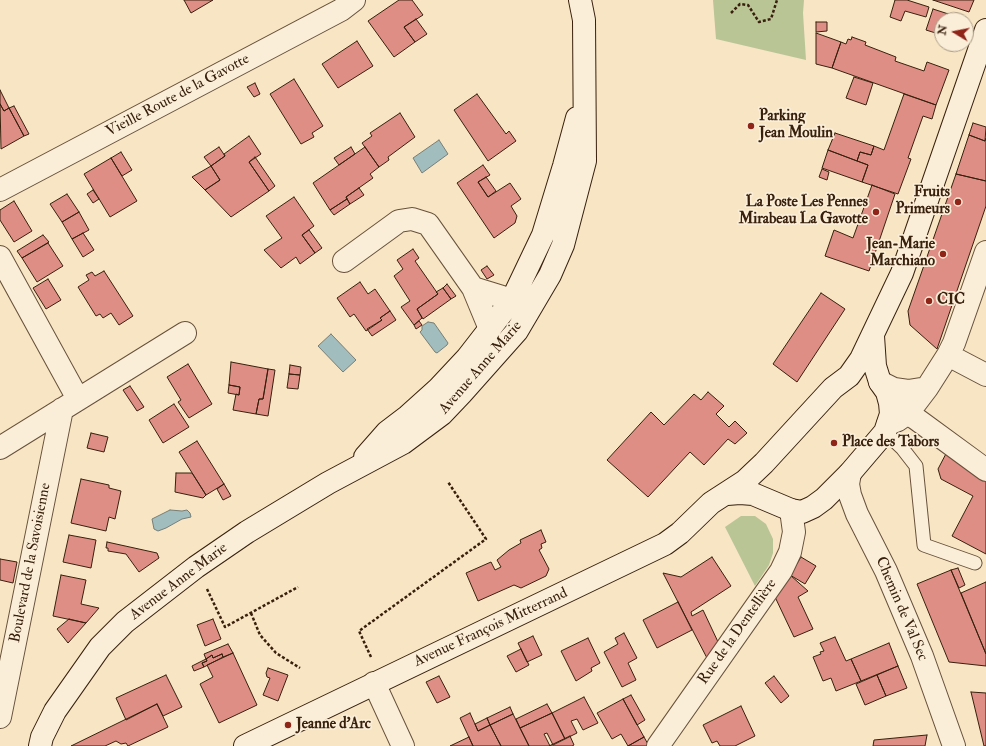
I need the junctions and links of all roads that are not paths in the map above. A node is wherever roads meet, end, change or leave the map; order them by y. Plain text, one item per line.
1 (354, 0) edge
2 (580, 0) edge
3 (986, 30) edge
4 (584, 89) junction
5 (0, 190) edge
6 (986, 252) edge
7 (0, 257) edge
8 (344, 261) dead end
9 (473, 288) junction
10 (512, 300) junction
11 (490, 329) junction
12 (185, 333) dead end
13 (873, 335) junction
14 (948, 355) junction
15 (986, 375) edge
16 (849, 376) junction
17 (880, 382) junction
18 (469, 385) junction
19 (927, 388) junction
20 (70, 404) junction
21 (893, 418) junction
22 (0, 448) edge
23 (764, 463) junction
24 (355, 468) junction
25 (986, 470) edge
26 (850, 473) junction
27 (727, 494) junction
28 (783, 507) junction
29 (975, 563) dead end
30 (374, 683) junction
31 (0, 717) edge
32 (38, 743) edge
33 (949, 743) edge
34 (245, 746) edge
35 (404, 746) edge
36 (658, 746) edge

1 - 5 street, Vieille Route de la Gavotte
2 - 4 street, Avenue Anne Marie
3 - 13 street, Avenue François Mitterrand
4 - 10 street, Avenue Anne Marie
4 - 18 street, Avenue Anne Marie
6 - 14 street
7 - 20 street
8 - 9 street
9 - 10 street
9 - 11 street
10 - 11 street, Avenue Anne Marie
10 - 18 street
11 - 24 street, Avenue Anne Marie
12 - 20 street
13 - 16 street, Avenue François Mitterrand
13 - 17 street, Avenue François Mitterrand
14 - 15 street
14 - 19 street
16 - 17 street
16 - 23 street, Avenue François Mitterrand
17 - 19 street
17 - 21 street, Avenue François Mitterrand
18 - 24 street, Avenue Anne Marie
19 - 21 street
20 - 22 street
20 - 31 street, Boulevard de la Savoisienne
21 - 25 street
21 - 26 street, Avenue François Mitterrand
21 - 29 lane
23 - 27 street, Avenue François Mitterrand
23 - 28 street
24 - 32 street, Avenue Anne Marie
26 - 28 street, Avenue François Mitterrand
26 - 33 street, Chemin de Val Sec
27 - 28 street, Avenue François Mitterrand
27 - 30 street, Avenue François Mitterrand
28 - 36 street, Rue de la Dentellière
30 - 34 street, Avenue François Mitterrand
30 - 35 street

